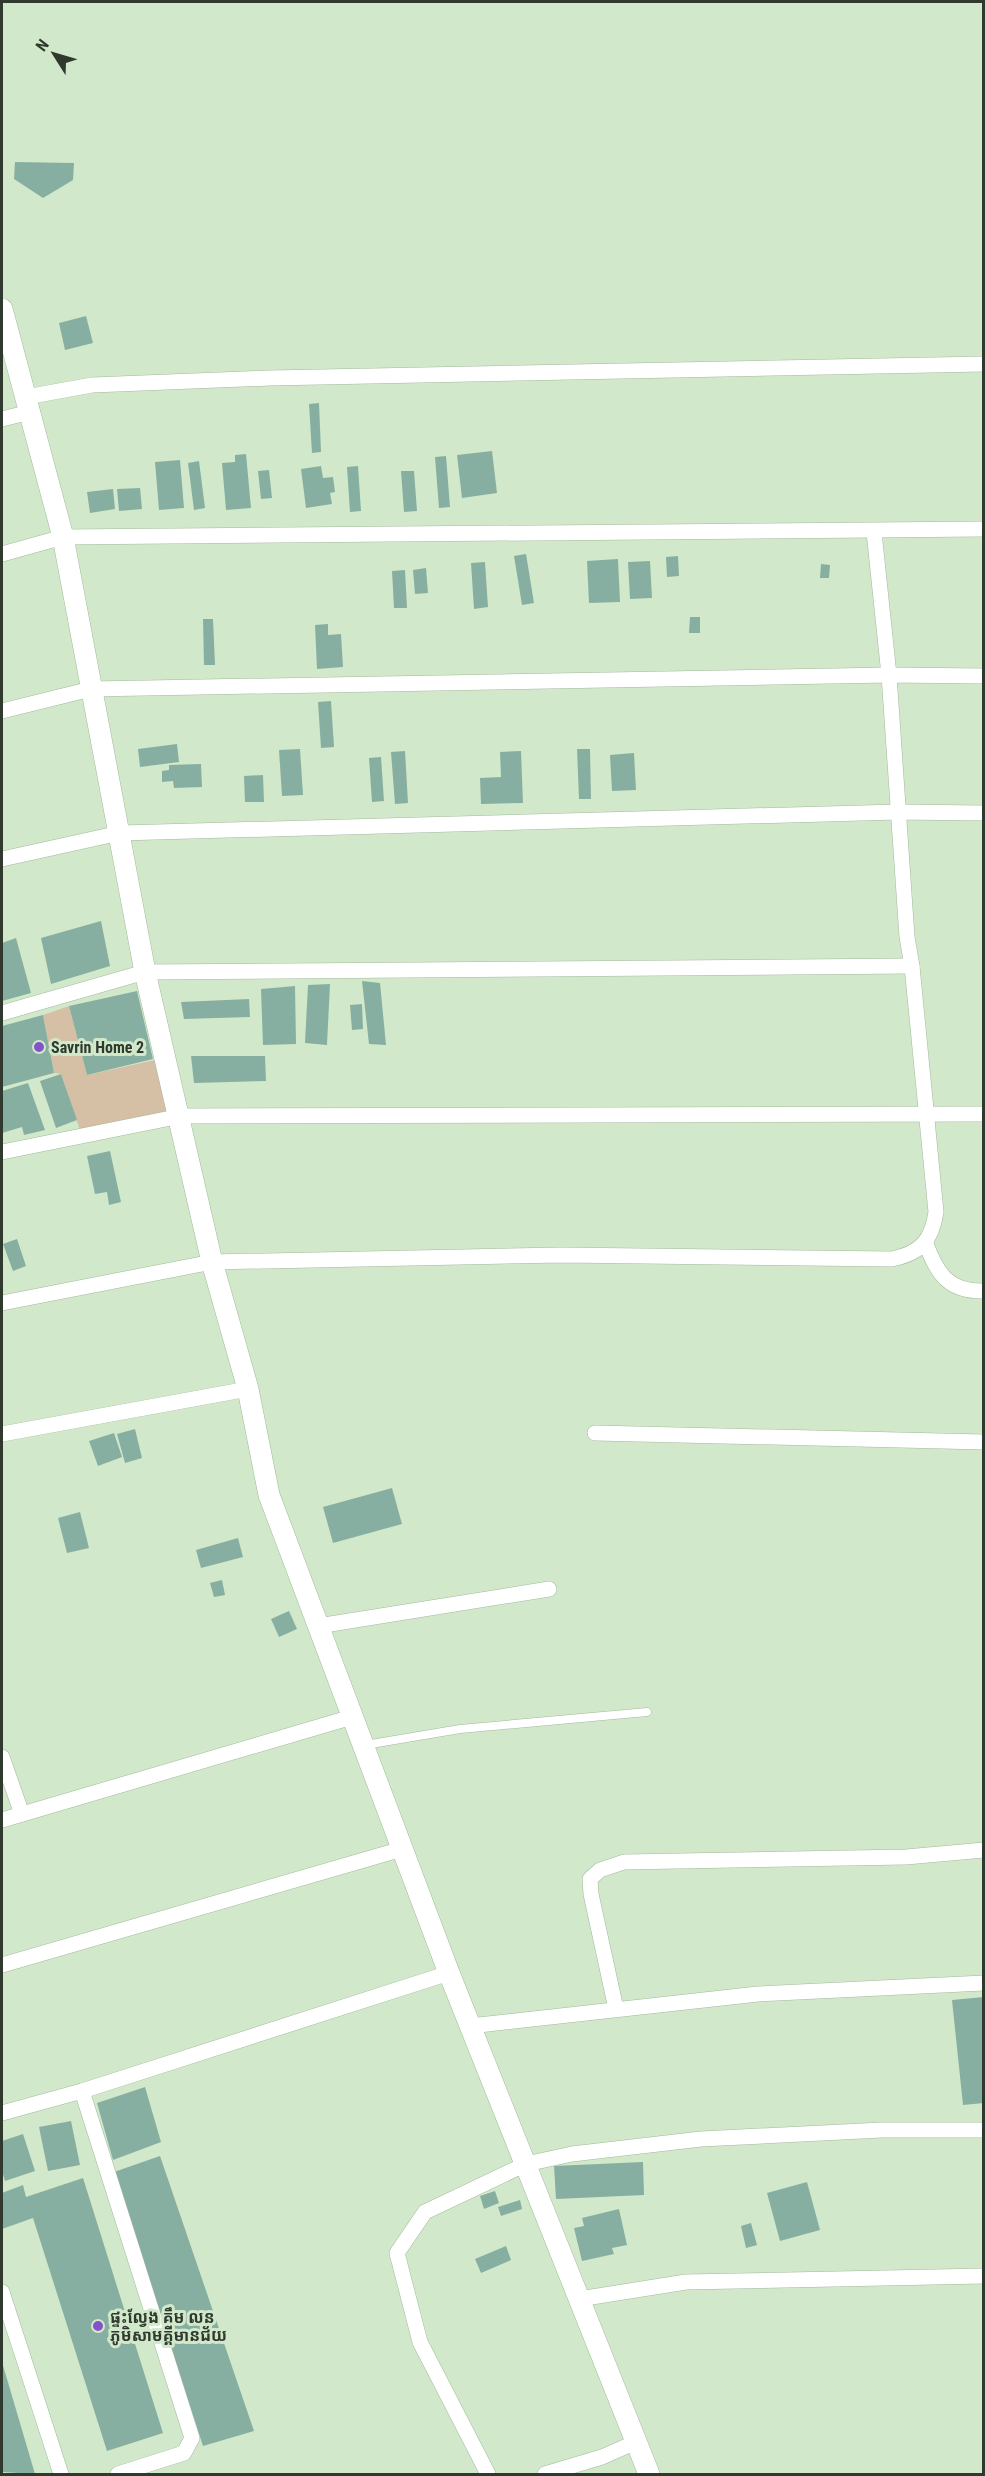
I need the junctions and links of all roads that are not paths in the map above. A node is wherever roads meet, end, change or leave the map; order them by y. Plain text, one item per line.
1 (2, 309) edge
2 (984, 364) edge
3 (28, 404) junction
4 (2, 419) edge
5 (984, 529) edge
6 (874, 532) junction
7 (63, 537) junction
8 (2, 555) edge
9 (889, 675) junction
10 (984, 676) edge
11 (91, 689) junction
12 (2, 711) edge
13 (898, 812) junction
14 (984, 813) edge
15 (120, 833) junction
16 (2, 859) edge
17 (912, 966) junction
18 (145, 972) junction
19 (2, 1013) edge
20 (926, 1113) junction
21 (984, 1114) edge
22 (181, 1116) junction
23 (2, 1152) edge
24 (926, 1244) junction
25 (212, 1262) junction
26 (984, 1291) edge
27 (2, 1303) edge
28 (248, 1389) junction
29 (595, 1433) dead end
30 (2, 1434) edge
31 (984, 1442) edge
32 (549, 1589) dead end
33 (318, 1626) junction
34 (647, 1712) dead end
35 (352, 1717) junction
36 (363, 1745) junction
37 (2, 1757) edge
38 (22, 1814) junction
39 (2, 1820) edge
40 (402, 1849) junction
41 (984, 1850) edge
42 (2, 1965) edge
43 (449, 1973) junction
44 (984, 1983) edge
45 (616, 2009) junction
46 (470, 2026) junction
47 (82, 2091) junction
48 (2, 2113) edge
49 (984, 2130) edge
50 (526, 2163) junction
51 (984, 2276) edge
52 (2, 2292) edge
53 (579, 2300) junction
54 (636, 2442) junction
55 (61, 2475) edge
56 (118, 2475) edge
57 (488, 2475) edge
58 (545, 2475) edge
59 (650, 2475) edge

1 - 3 street
2 - 3 street
3 - 4 street
3 - 7 street
5 - 6 street
6 - 7 street
6 - 9 street
7 - 8 street
7 - 11 street
9 - 10 street
9 - 11 street
9 - 13 street
11 - 12 street
11 - 15 street
13 - 14 street
13 - 15 street
13 - 17 street
15 - 16 street
15 - 18 street
17 - 18 street
17 - 20 street
18 - 19 street
18 - 22 street
20 - 21 street
20 - 22 street
20 - 24 street
22 - 23 street
22 - 25 street
24 - 25 street
24 - 26 street
25 - 27 street
25 - 28 street
28 - 30 street
28 - 33 street
29 - 31 street
32 - 33 street
33 - 35 street
34 - 36 lane
35 - 36 street
35 - 38 street
36 - 40 street
37 - 38 street
38 - 39 street
40 - 42 street
40 - 43 street
41 - 45 street
43 - 46 street
43 - 47 street
44 - 45 street
45 - 46 street
46 - 50 street
47 - 48 street
47 - 56 street
49 - 50 street
50 - 53 street
50 - 57 street
51 - 53 street
52 - 55 street
53 - 54 street
54 - 58 street
54 - 59 street

